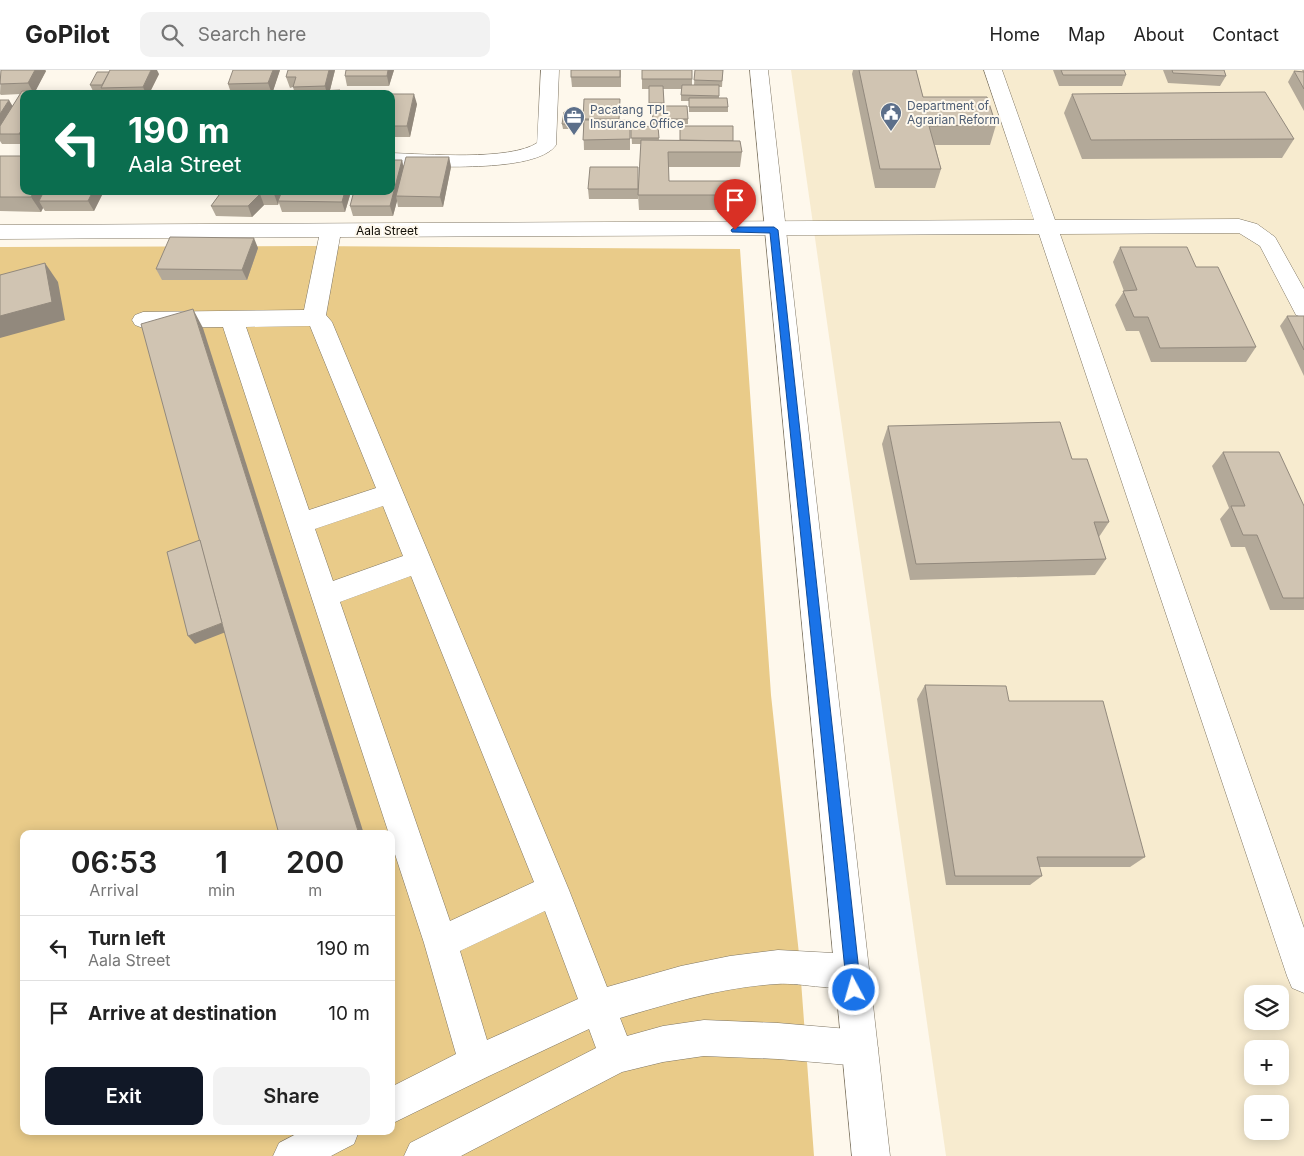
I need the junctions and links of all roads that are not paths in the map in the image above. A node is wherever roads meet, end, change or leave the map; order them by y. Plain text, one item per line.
1 (550, 70) edge
2 (759, 70) edge
3 (993, 70) edge
4 (395, 159) edge
5 (1046, 228) junction
6 (774, 230) junction
7 (0, 232) edge
8 (331, 232) junction
9 (1304, 310) edge
10 (314, 318) junction
11 (232, 319) junction
12 (143, 320) dead end
13 (391, 493) junction
14 (300, 524) junction
15 (419, 562) junction
16 (325, 596) junction
17 (553, 890) junction
18 (441, 943) junction
19 (852, 970) junction
20 (1304, 976) edge
21 (598, 1007) junction
22 (860, 1048) junction
23 (617, 1056) junction
24 (476, 1063) junction
25 (395, 1104) edge
26 (333, 1135) edge
27 (292, 1156) edge
28 (423, 1156) edge
29 (871, 1156) edge

1 - 4 street
2 - 6 street
3 - 5 street
5 - 6 street, Aala Street
5 - 9 street, Aala Street
5 - 20 street
6 - 8 street, Aala Street
6 - 19 street
7 - 8 street, Aala Street
8 - 10 street
10 - 11 street
10 - 13 street
11 - 12 street
11 - 14 street
13 - 14 street
13 - 15 street
14 - 16 street
15 - 16 street
15 - 17 street
16 - 18 street
17 - 18 street
17 - 21 street
18 - 24 street
19 - 21 street
19 - 22 street
21 - 23 street
21 - 24 street
22 - 23 street
22 - 29 street
23 - 28 street
24 - 25 street
26 - 27 street

